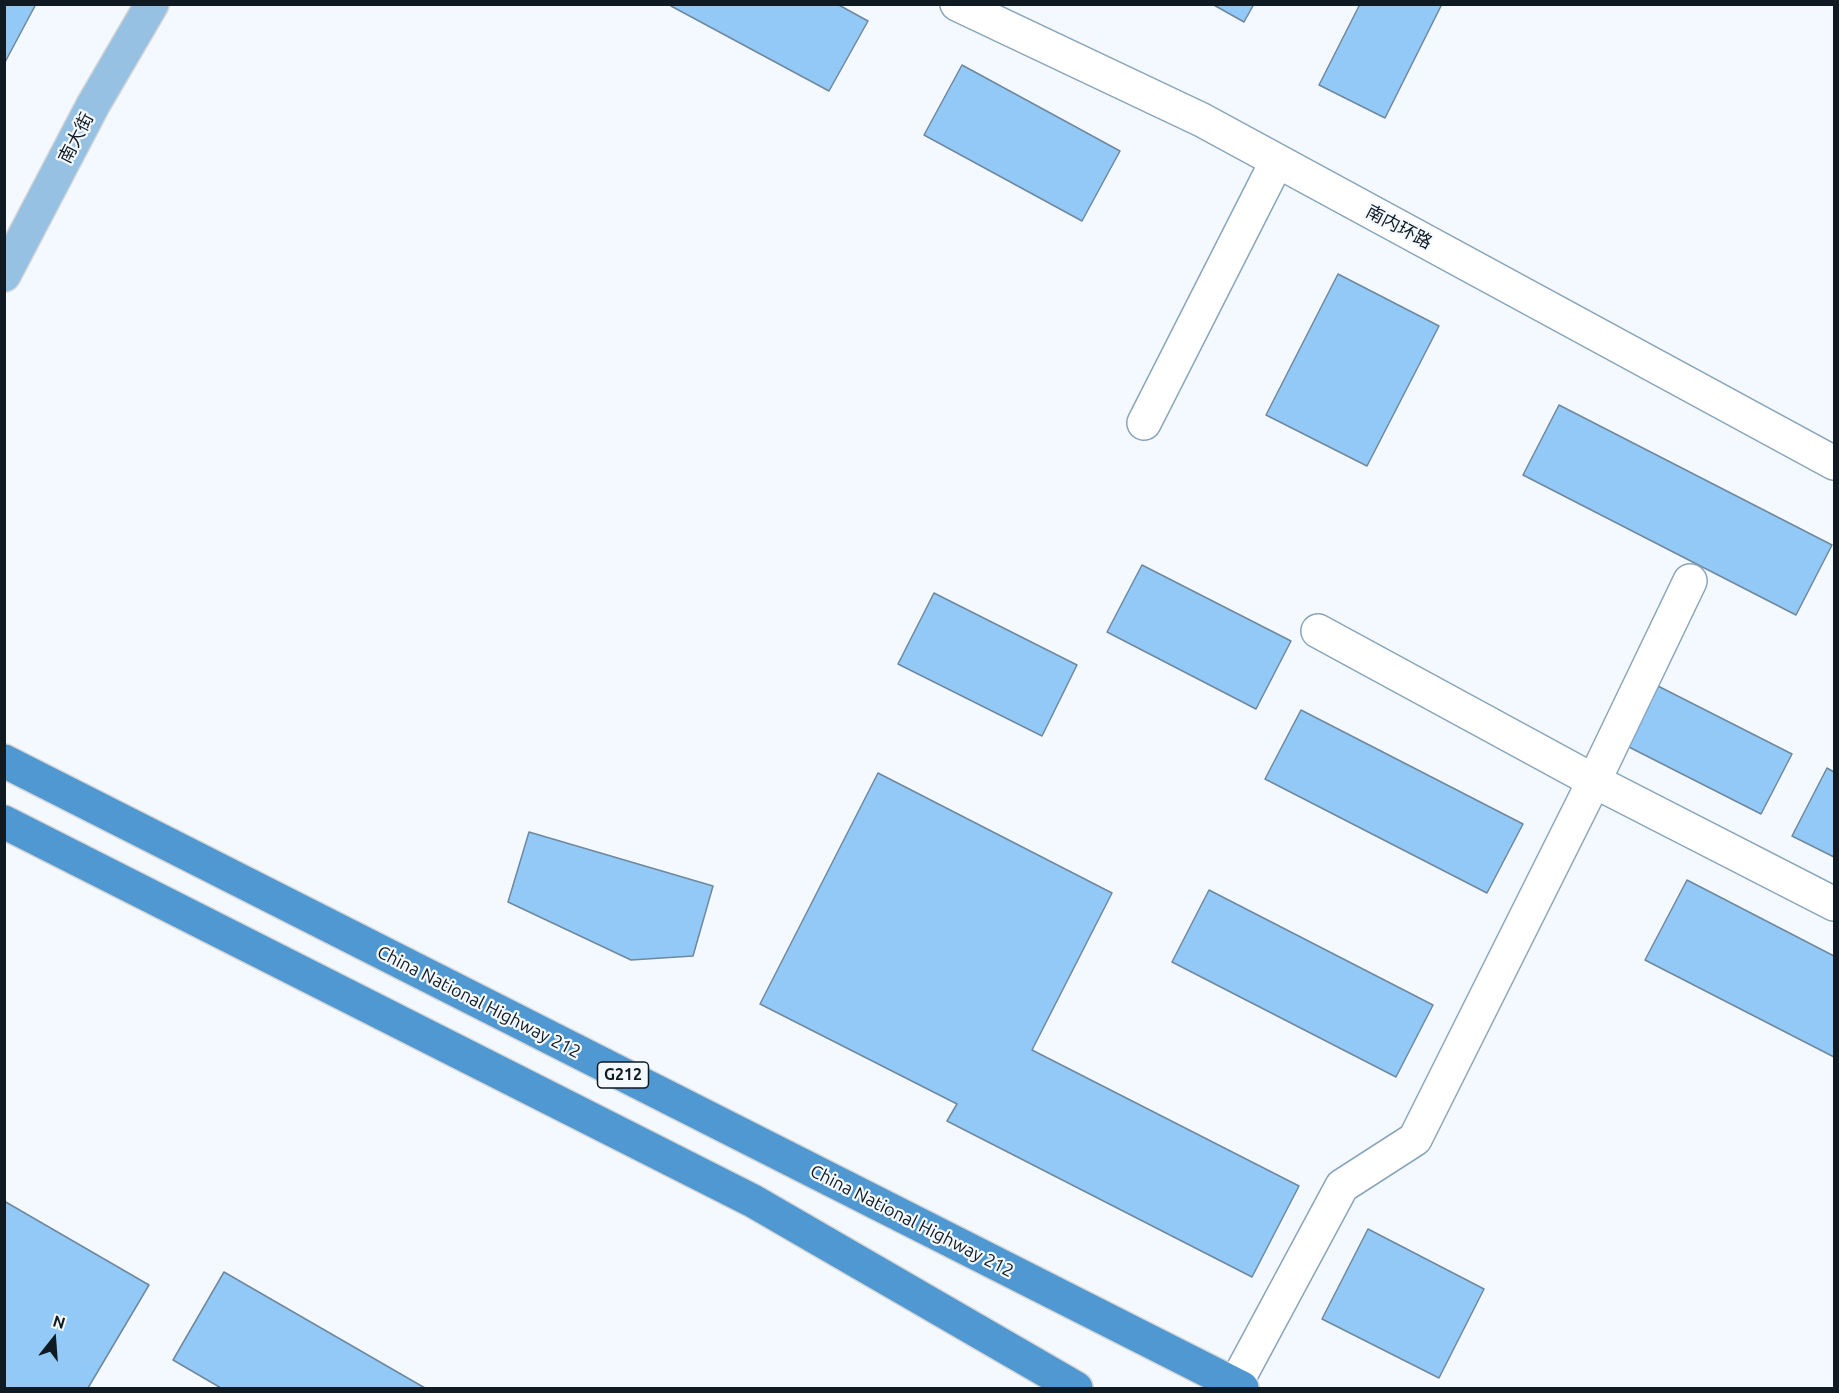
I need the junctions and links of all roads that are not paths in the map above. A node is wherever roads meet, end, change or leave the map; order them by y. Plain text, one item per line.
1 (152, 4) edge
2 (957, 4) edge
3 (1277, 161) junction
4 (4, 275) edge
5 (1144, 423) dead end
6 (1834, 463) edge
7 (1690, 581) dead end
8 (1318, 631) dead end
9 (4, 761) edge
10 (1594, 781) junction
11 (4, 822) edge
12 (1834, 904) edge
13 (1238, 1387) edge
14 (1076, 1389) edge

1 - 4 main road, 南大街
2 - 3 street, 南内环路
3 - 5 street
3 - 6 street, 南内环路
7 - 10 street
8 - 10 street
9 - 13 highway, China National Highway 212 / G212
10 - 12 street
10 - 13 street
11 - 14 highway

